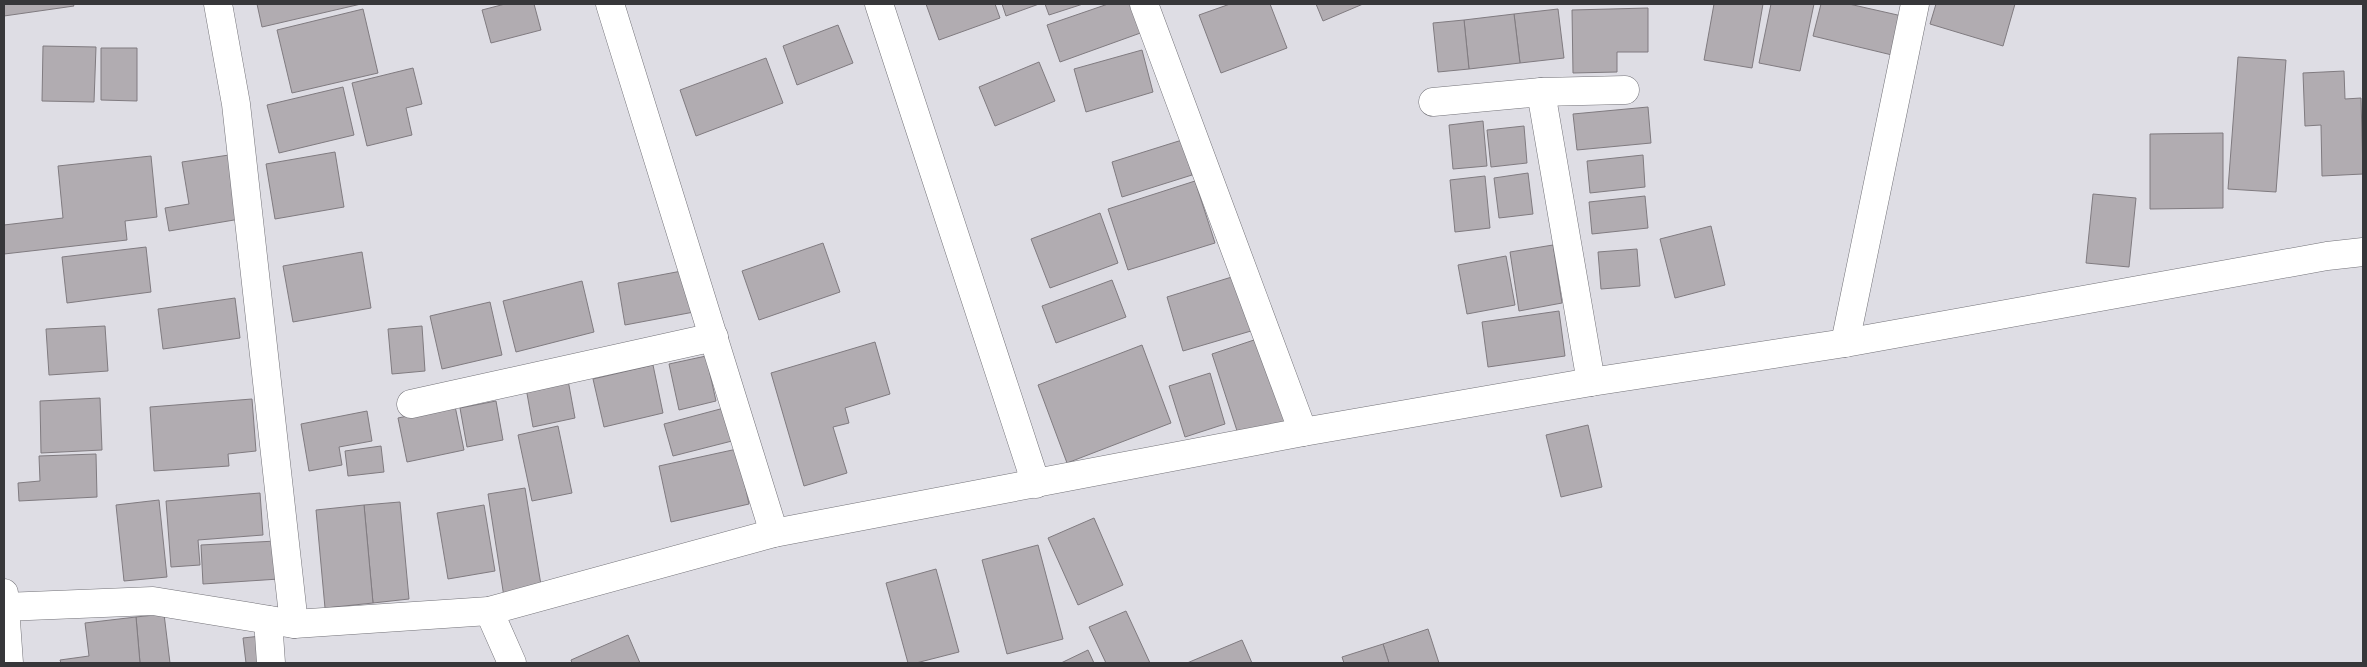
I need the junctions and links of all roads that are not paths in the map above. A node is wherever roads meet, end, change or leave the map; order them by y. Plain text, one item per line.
1 (218, 4) edge
2 (610, 4) edge
3 (879, 4) edge
4 (1144, 4) edge
5 (1911, 5) edge
6 (1624, 90) dead end
7 (1541, 92) junction
8 (1433, 102) dead end
9 (2363, 252) edge
10 (714, 338) junction
11 (1845, 343) junction
12 (1590, 382) junction
13 (412, 404) dead end
14 (1303, 432) junction
15 (1036, 484) junction
16 (774, 533) junction
17 (4, 602) edge
18 (489, 611) junction
19 (281, 622) junction
20 (9, 663) edge
21 (271, 663) edge
22 (512, 663) edge

1 - 19 street
2 - 10 street
3 - 15 street
4 - 14 street
5 - 11 street
6 - 7 street
7 - 8 street
7 - 12 street
9 - 11 street
10 - 13 street
10 - 16 street
11 - 12 street
12 - 14 street
14 - 15 street
15 - 16 street
16 - 18 street
17 - 19 street
17 - 20 street
18 - 19 street
18 - 22 street
19 - 21 street

